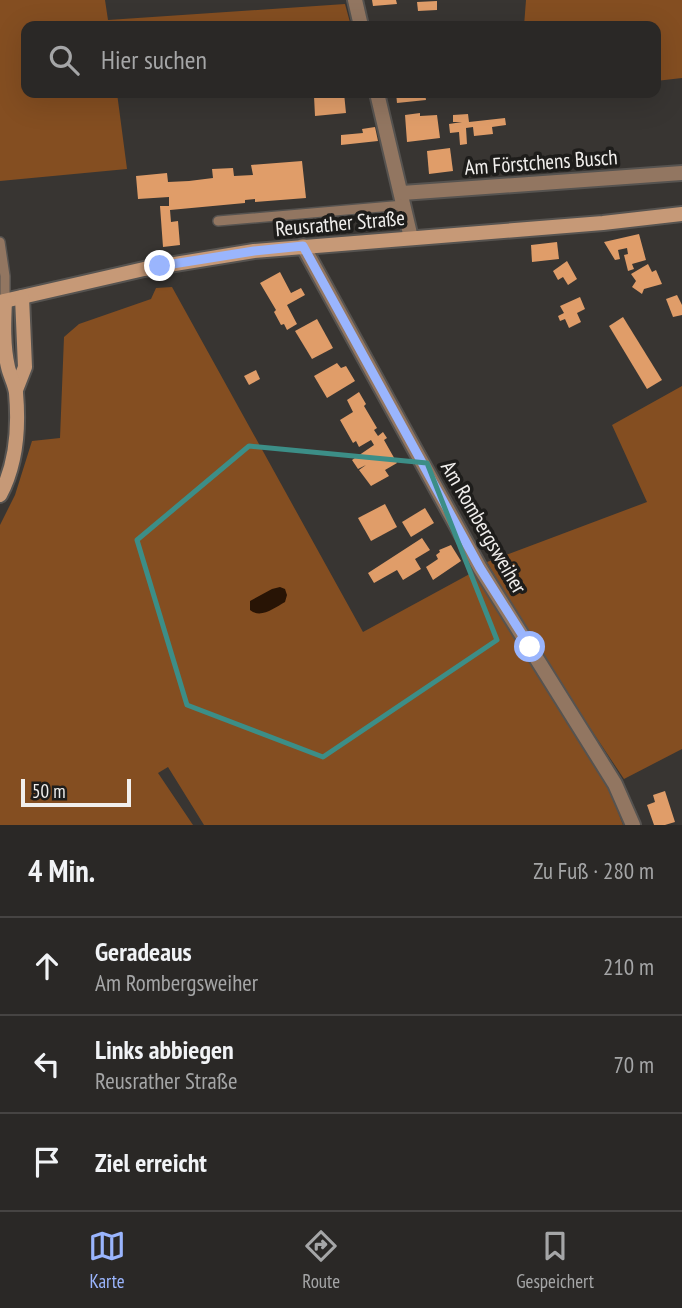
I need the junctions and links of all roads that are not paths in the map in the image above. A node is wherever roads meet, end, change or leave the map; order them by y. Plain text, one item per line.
1 (355, 0) edge
2 (360, 21) edge
3 (378, 98) edge
4 (682, 173) edge
5 (403, 199) junction
6 (682, 214) edge
7 (218, 221) dead end
8 (411, 238) junction
9 (0, 242) edge
10 (303, 246) junction
11 (22, 297) junction
12 (2, 301) edge
13 (3, 354) edge
14 (16, 390) junction
15 (0, 495) edge
16 (633, 825) edge

1 - 2 street
3 - 5 street
4 - 5 street, Am Förstchens Busch
5 - 7 lane
5 - 8 street
6 - 8 main road, Reusrather Straße
8 - 10 main road, Reusrather Straße
9 - 12 lane
10 - 11 main road, Reusrather Straße
10 - 16 street, Am Rombergsweiher
11 - 12 main road, Reusrather Straße
11 - 14 main road
12 - 13 main road
13 - 14 main road
14 - 15 main road

